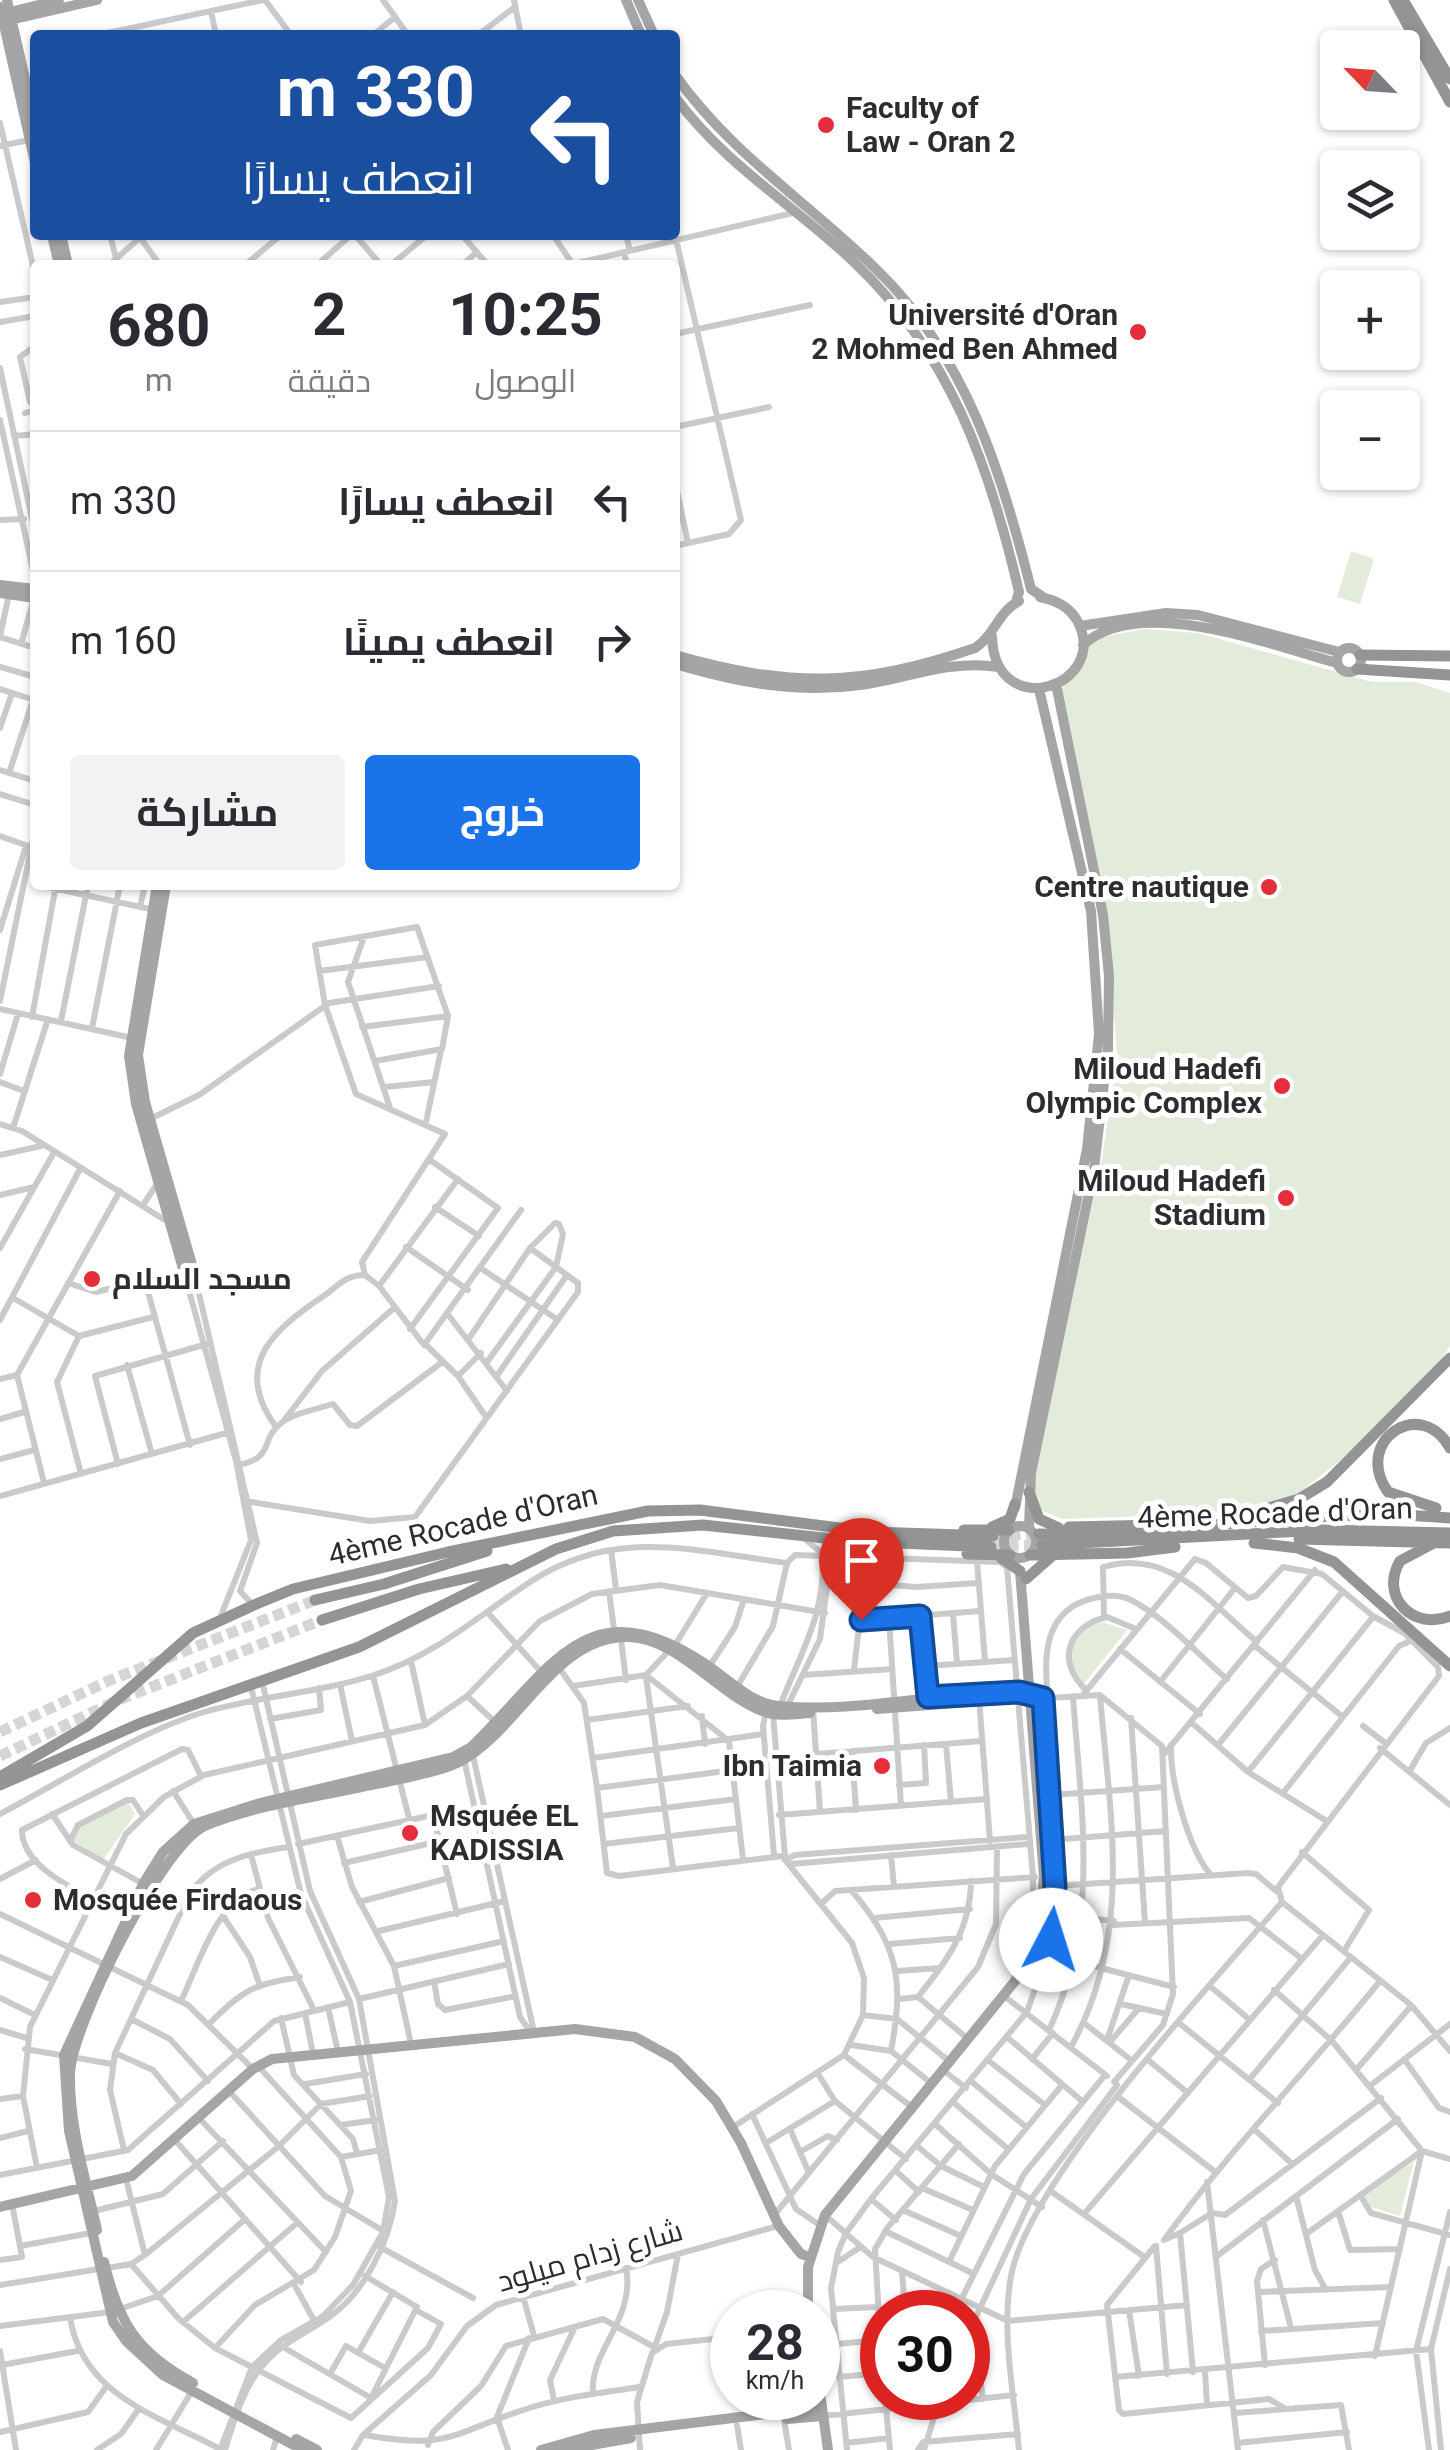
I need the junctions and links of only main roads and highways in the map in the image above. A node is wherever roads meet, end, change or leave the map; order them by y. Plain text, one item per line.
1 (59, 0) edge
2 (96, 0) edge
3 (626, 0) edge
4 (638, 0) edge
5 (1397, 1) edge
6 (4, 14) edge
7 (639, 30) edge
8 (652, 30) edge
9 (1450, 78) edge
10 (680, 80) edge
11 (1450, 102) edge
12 (680, 103) edge
13 (30, 105) edge
14 (30, 140) edge
15 (30, 590) edge
16 (3, 591) edge
17 (30, 597) edge
18 (1042, 597) junction
19 (1016, 602) junction
20 (1080, 626) junction
21 (992, 636) junction
22 (1083, 645) junction
23 (1360, 655) junction
24 (680, 656) edge
25 (1450, 656) edge
26 (1338, 658) junction
27 (680, 665) edge
28 (998, 667) junction
29 (1357, 669) junction
30 (1450, 675) edge
31 (1056, 684) junction
32 (1039, 688) junction
33 (156, 890) edge
34 (163, 890) edge
35 (151, 909) junction
36 (1104, 1034) junction
37 (134, 1038) junction
38 (177, 1227) junction
39 (188, 1269) road end
40 (1450, 1358) edge
41 (1450, 1448) edge
42 (1029, 1492) junction
43 (1015, 1504) junction
44 (1443, 1509) edge
45 (1324, 1515) junction
46 (1450, 1518) edge
47 (1228, 1521) junction
48 (1194, 1526) junction
49 (1059, 1528) junction
50 (1010, 1530) junction
51 (1450, 1533) edge
52 (790, 1534) junction
53 (1035, 1534) junction
54 (529, 1536) junction
55 (1226, 1538) junction
56 (1188, 1540) junction
57 (1444, 1542) edge
58 (1254, 1543) junction
59 (987, 1546) junction
60 (1057, 1554) junction
61 (1011, 1556) junction
62 (1029, 1556) junction
63 (520, 1566) junction
64 (1023, 1579) junction
65 (316, 1600) tunnel mouth
66 (1450, 1616) edge
67 (322, 1620) tunnel mouth
68 (617, 1635) junction
69 (671, 1648) junction
70 (1450, 1666) edge
71 (546, 1677) junction
72 (1033, 1696) junction
73 (978, 1698) junction
74 (894, 1704) junction
75 (776, 1710) junction
76 (467, 1753) junction
77 (0, 1777) edge
78 (0, 1786) edge
79 (284, 1802) junction
80 (1046, 1838) junction
81 (1028, 1841) road end
82 (146, 1886) junction
83 (521, 2020) road end
84 (515, 2035) junction
85 (84, 2186) junction
86 (6, 2205) edge
87 (821, 2225) junction
88 (794, 2242) junction
89 (810, 2259) junction
90 (102, 2269) junction
91 (809, 2290) edge
92 (114, 2311) junction
93 (235, 2410) junction
94 (755, 2420) edge
95 (784, 2420) edge
96 (823, 2420) edge
97 (638, 2434) junction
98 (596, 2442) edge
99 (302, 2450) edge
100 (317, 2450) edge
101 (541, 2450) edge
102 (564, 2450) edge
103 (828, 2450) edge

1 - 6 main road
2 - 6 main road
3 - 7 main road
4 - 8 main road
5 - 9 highway
5 - 11 highway
6 - 13 main road
6 - 14 main road
10 - 18 main road
12 - 19 main road
15 - 16 main road
16 - 17 main road
18 - 19 main road
18 - 20 main road
19 - 21 main road
20 - 22 main road
20 - 26 main road
21 - 24 main road
21 - 28 main road
22 - 26 main road
22 - 31 main road
23 - 25 highway
23 - 26 main road
23 - 29 main road
26 - 29 main road
27 - 28 main road
28 - 32 main road
29 - 30 highway
31 - 32 main road
31 - 36 main road
32 - 36 main road
33 - 35 main road
34 - 35 main road
35 - 37 main road
36 - 42 main road
36 - 43 main road
37 - 38 main road
37 - 38 main road
38 - 39 main road
40 - 47 highway
41 - 44 highway
42 - 49 highway
42 - 53 main road
43 - 50 main road
43 - 59 highway
44 - 45 highway
45 - 46 highway, 4ème Rocade d'Oran
45 - 47 highway, 4ème Rocade d'Oran
47 - 48 highway, 4ème Rocade d'Oran
48 - 49 highway
48 - 53 highway, 4ème Rocade d'Oran
49 - 53 highway
50 - 53 main road
50 - 59 highway
50 - 61 main road
51 - 55 highway, 4ème Rocade d'Oran
52 - 59 highway, 4ème Rocade d'Oran
52 - 59 highway
52 - 63 highway, 4ème Rocade d'Oran
53 - 56 highway, 4ème Rocade d'Oran
53 - 62 main road
54 - 59 highway, 4ème Rocade d'Oran
54 - 65 highway
54 - 77 highway, 4ème Rocade d'Oran
55 - 56 highway, 4ème Rocade d'Oran
55 - 58 highway
56 - 60 highway
57 - 58 highway
57 - 66 highway
58 - 70 highway
59 - 61 highway
59 - 64 highway
60 - 62 highway
60 - 64 highway
61 - 62 main road
61 - 64 main road
62 - 64 main road
63 - 67 highway
63 - 78 highway, 4ème Rocade d'Oran
64 - 72 main road
68 - 69 main road
68 - 71 main road
68 - 71 main road
69 - 75 main road
69 - 75 main road
71 - 76 main road
71 - 76 main road
72 - 73 main road
72 - 80 main road
73 - 74 main road
73 - 74 main road
74 - 75 main road
76 - 79 main road
79 - 82 main road
79 - 82 main road
80 - 81 main road
80 - 87 main road
82 - 85 main road
83 - 84 main road
84 - 85 main road
84 - 88 main road
85 - 86 main road
85 - 90 main road
85 - 90 main road
87 - 88 main road
87 - 89 main road
88 - 89 main road
89 - 91 main road
90 - 92 main road
92 - 93 main road
92 - 93 main road
93 - 99 main road
93 - 100 main road
94 - 97 main road
95 - 97 main road
96 - 103 main road
97 - 98 main road
98 - 101 main road
98 - 102 main road

